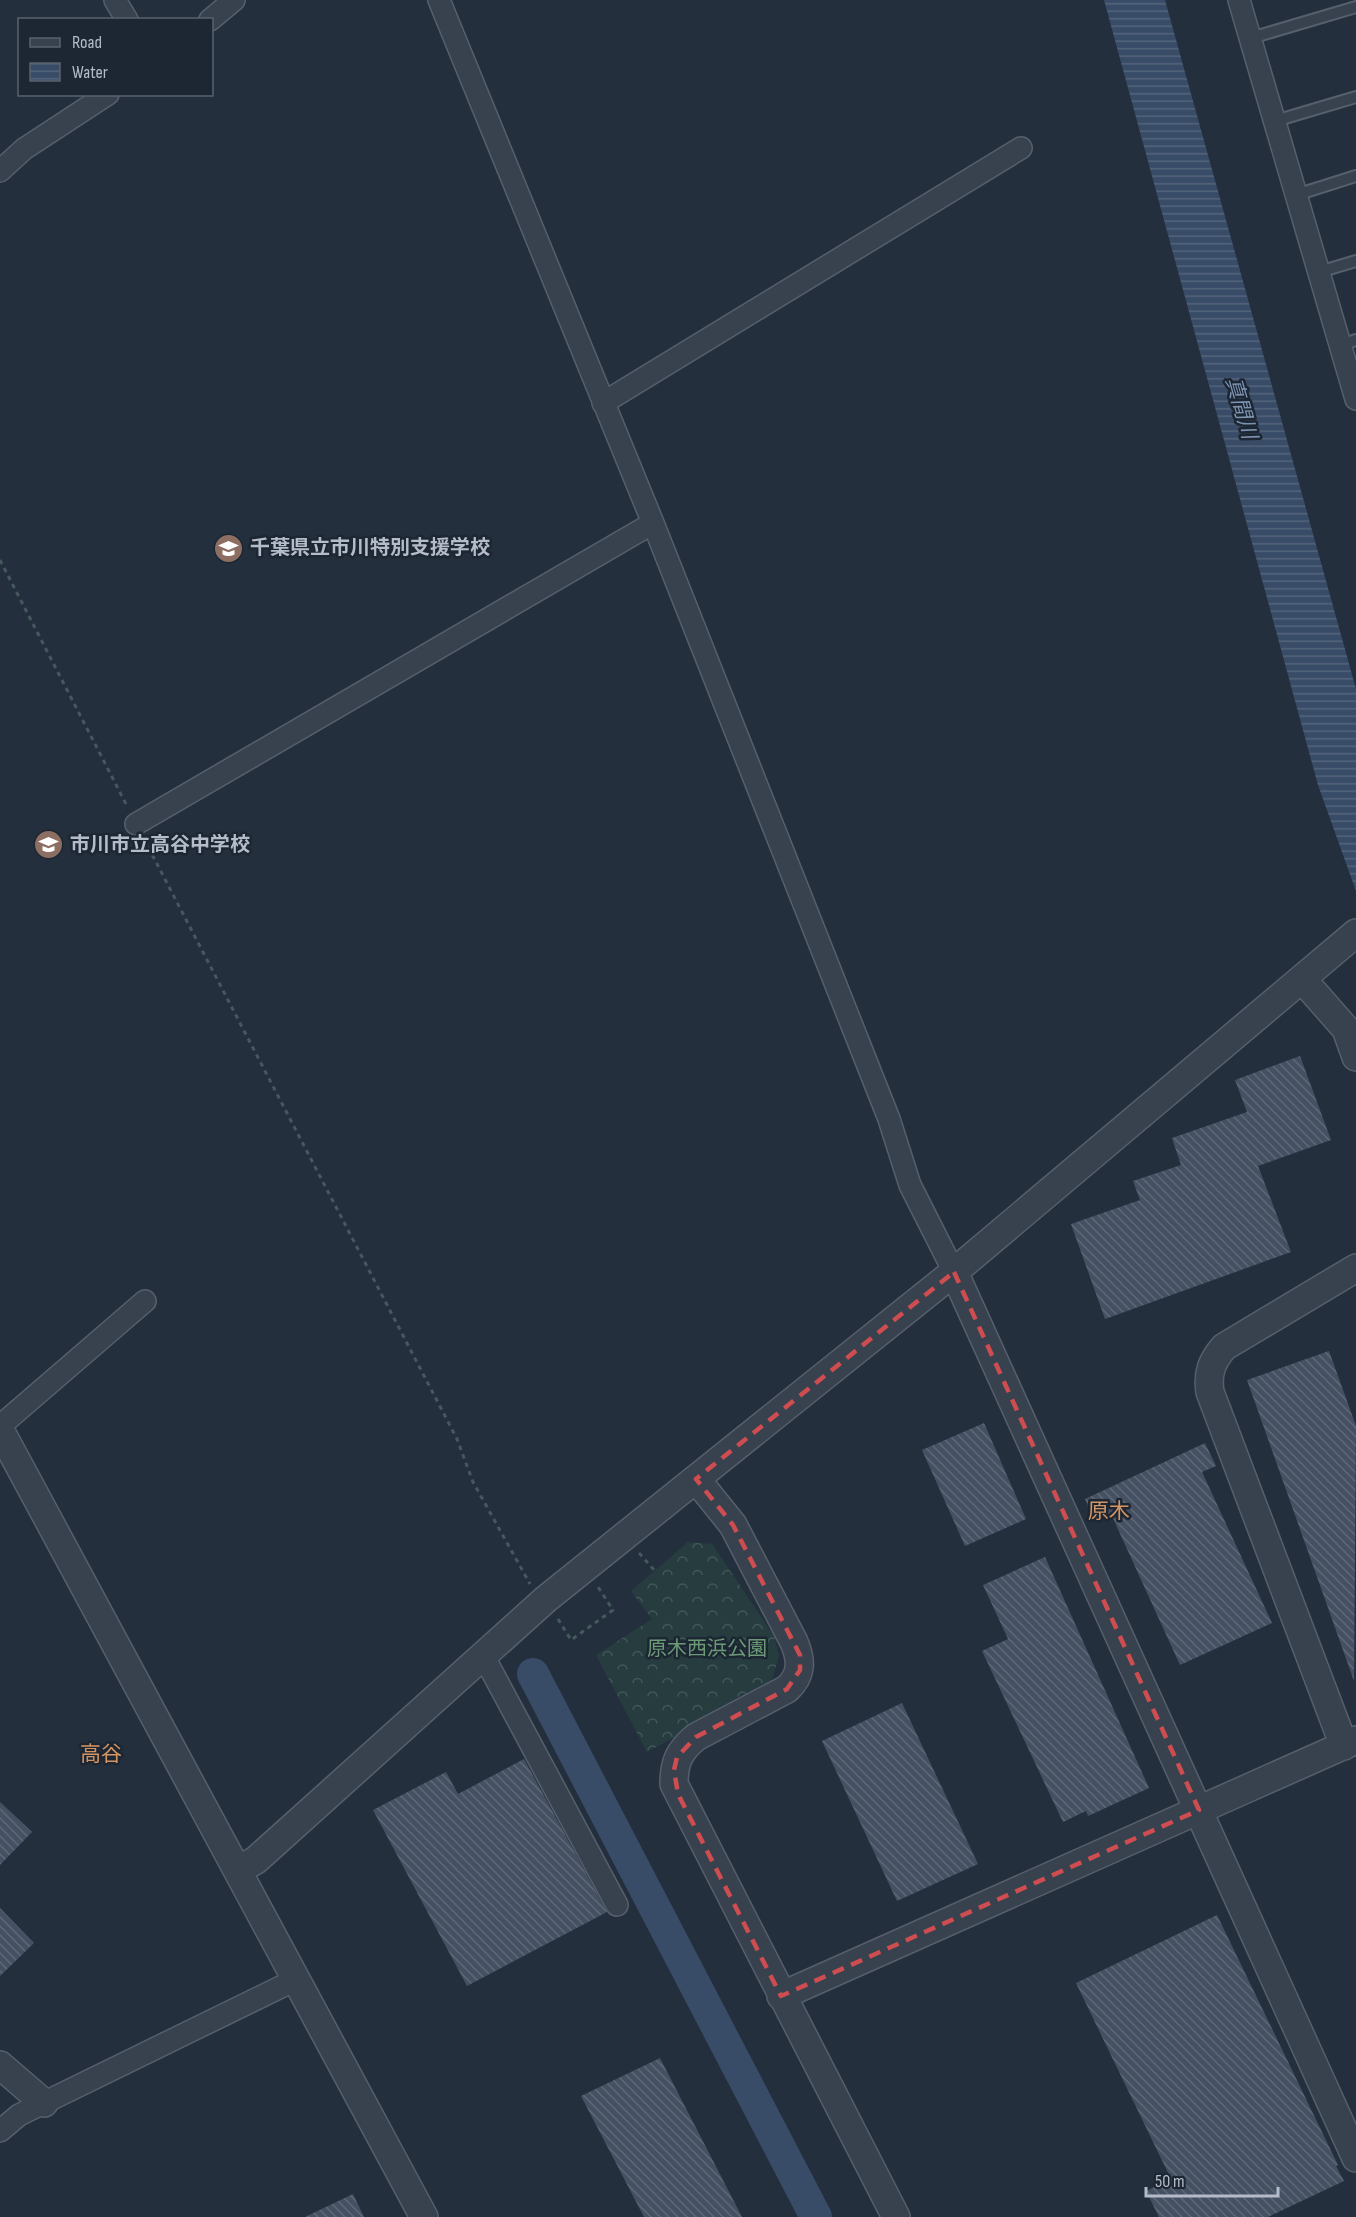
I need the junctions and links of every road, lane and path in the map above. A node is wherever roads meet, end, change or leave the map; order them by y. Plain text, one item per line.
1 (115, 0) edge
2 (234, 0) edge
3 (439, 0) edge
4 (1239, 0) edge
5 (1356, 7) edge
6 (126, 18) edge
7 (212, 18) edge
8 (1251, 38) junction
9 (105, 96) edge
10 (1356, 97) edge
11 (1275, 121) junction
12 (1021, 148) dead end
13 (0, 171) edge
14 (1356, 176) edge
15 (1296, 195) junction
16 (1356, 261) edge
17 (1319, 272) junction
18 (1348, 342) edge
19 (1356, 399) edge
20 (603, 403) junction
21 (653, 523) junction
22 (0, 560) edge
23 (136, 824) junction
24 (1355, 934) edge
25 (1302, 979) junction
26 (1356, 1057) edge
27 (1356, 1268) edge
28 (954, 1272) junction
29 (145, 1301) dead end
30 (0, 1428) edge
31 (696, 1479) junction
32 (638, 1552) dead end
33 (655, 1571) dead end
34 (597, 1586) dead end
35 (544, 1601) junction
36 (483, 1655) junction
37 (1350, 1743) edge
38 (1199, 1810) junction
39 (239, 1870) junction
40 (617, 1905) dead end
41 (297, 1979) junction
42 (781, 1996) junction
43 (0, 2065) edge
44 (44, 2103) junction
45 (0, 2131) edge
46 (1356, 2158) edge
47 (424, 2217) edge
48 (896, 2217) edge

1 - 6 street
2 - 7 street
3 - 20 street
4 - 8 street
5 - 8 lane
8 - 11 street
9 - 13 street
10 - 11 lane
11 - 15 street
12 - 20 street
14 - 15 lane
15 - 17 street
16 - 17 lane
17 - 18 street
18 - 19 street
20 - 21 street
21 - 23 street
21 - 28 street
22 - 23 path
23 - 35 path
24 - 25 street
25 - 26 street
25 - 28 street
27 - 37 street
28 - 31 street
28 - 38 street
29 - 30 street
30 - 39 street
31 - 35 street
31 - 42 street
32 - 33 path
34 - 35 path
35 - 36 street
36 - 39 street
36 - 40 street
37 - 38 street
38 - 42 street
38 - 46 street
39 - 41 street
41 - 44 street
41 - 47 street
42 - 48 street
43 - 44 street
44 - 45 street

